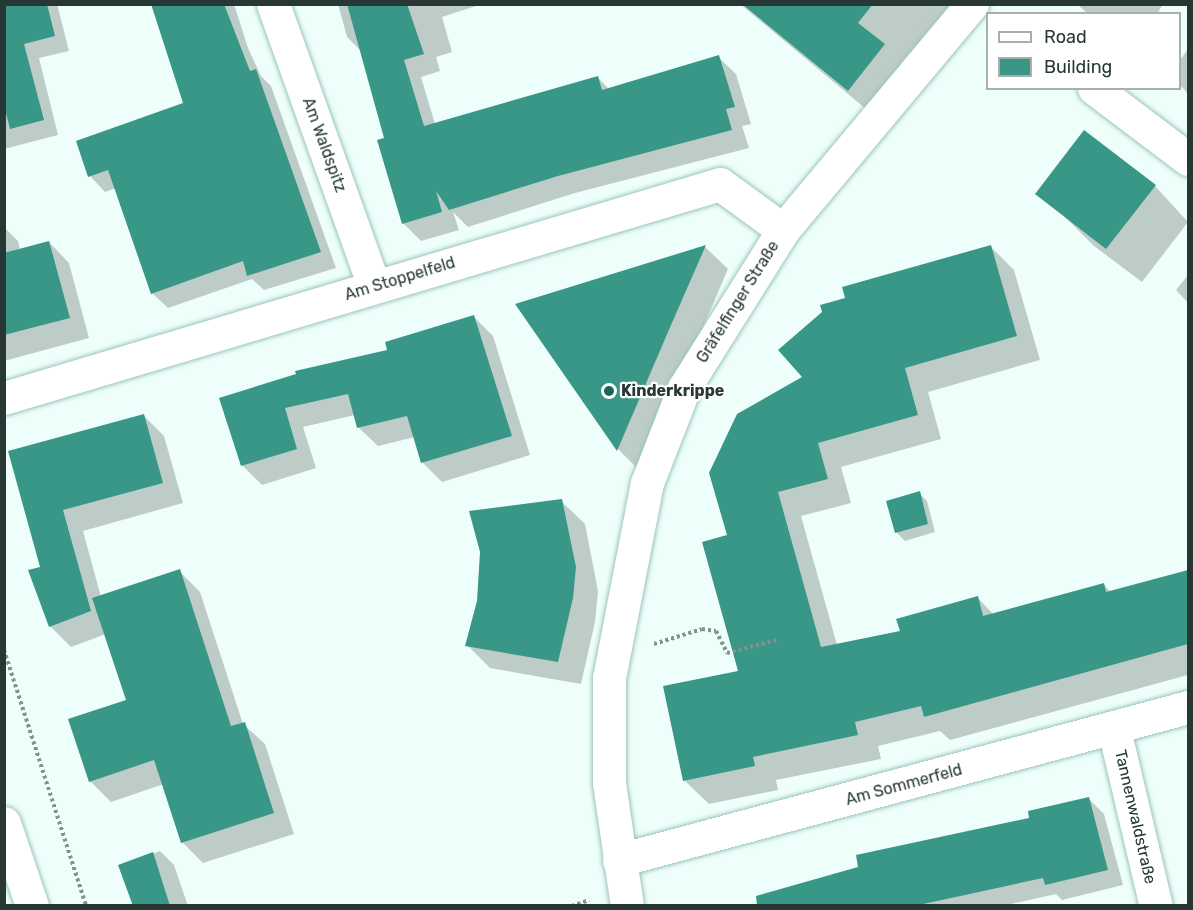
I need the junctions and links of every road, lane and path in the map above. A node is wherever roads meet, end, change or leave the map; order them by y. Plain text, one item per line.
1 (273, 4) edge
2 (972, 4) edge
3 (1097, 90) edge
4 (1188, 159) edge
5 (783, 230) junction
6 (374, 286) junction
7 (4, 398) edge
8 (777, 640) dead end
9 (4, 650) edge
10 (613, 656) junction
11 (1188, 707) edge
12 (1114, 729) junction
13 (4, 823) edge
14 (619, 860) junction
15 (32, 906) edge
16 (86, 906) edge
17 (627, 906) edge
18 (1156, 906) edge

1 - 6 street, Am Waldspitz
2 - 5 street, Gräfelfinger Straße
3 - 4 street
5 - 6 street, Am Stoppelfeld
5 - 10 street, Gräfelfinger Straße
6 - 7 street, Am Stoppelfeld
8 - 10 path
9 - 16 path
10 - 14 street, Gräfelfinger Straße
11 - 12 street, Am Sommerfeld
12 - 14 street, Am Sommerfeld
12 - 18 street, Tannenwaldstraße
13 - 15 street
14 - 17 street, Gräfelfinger Straße

